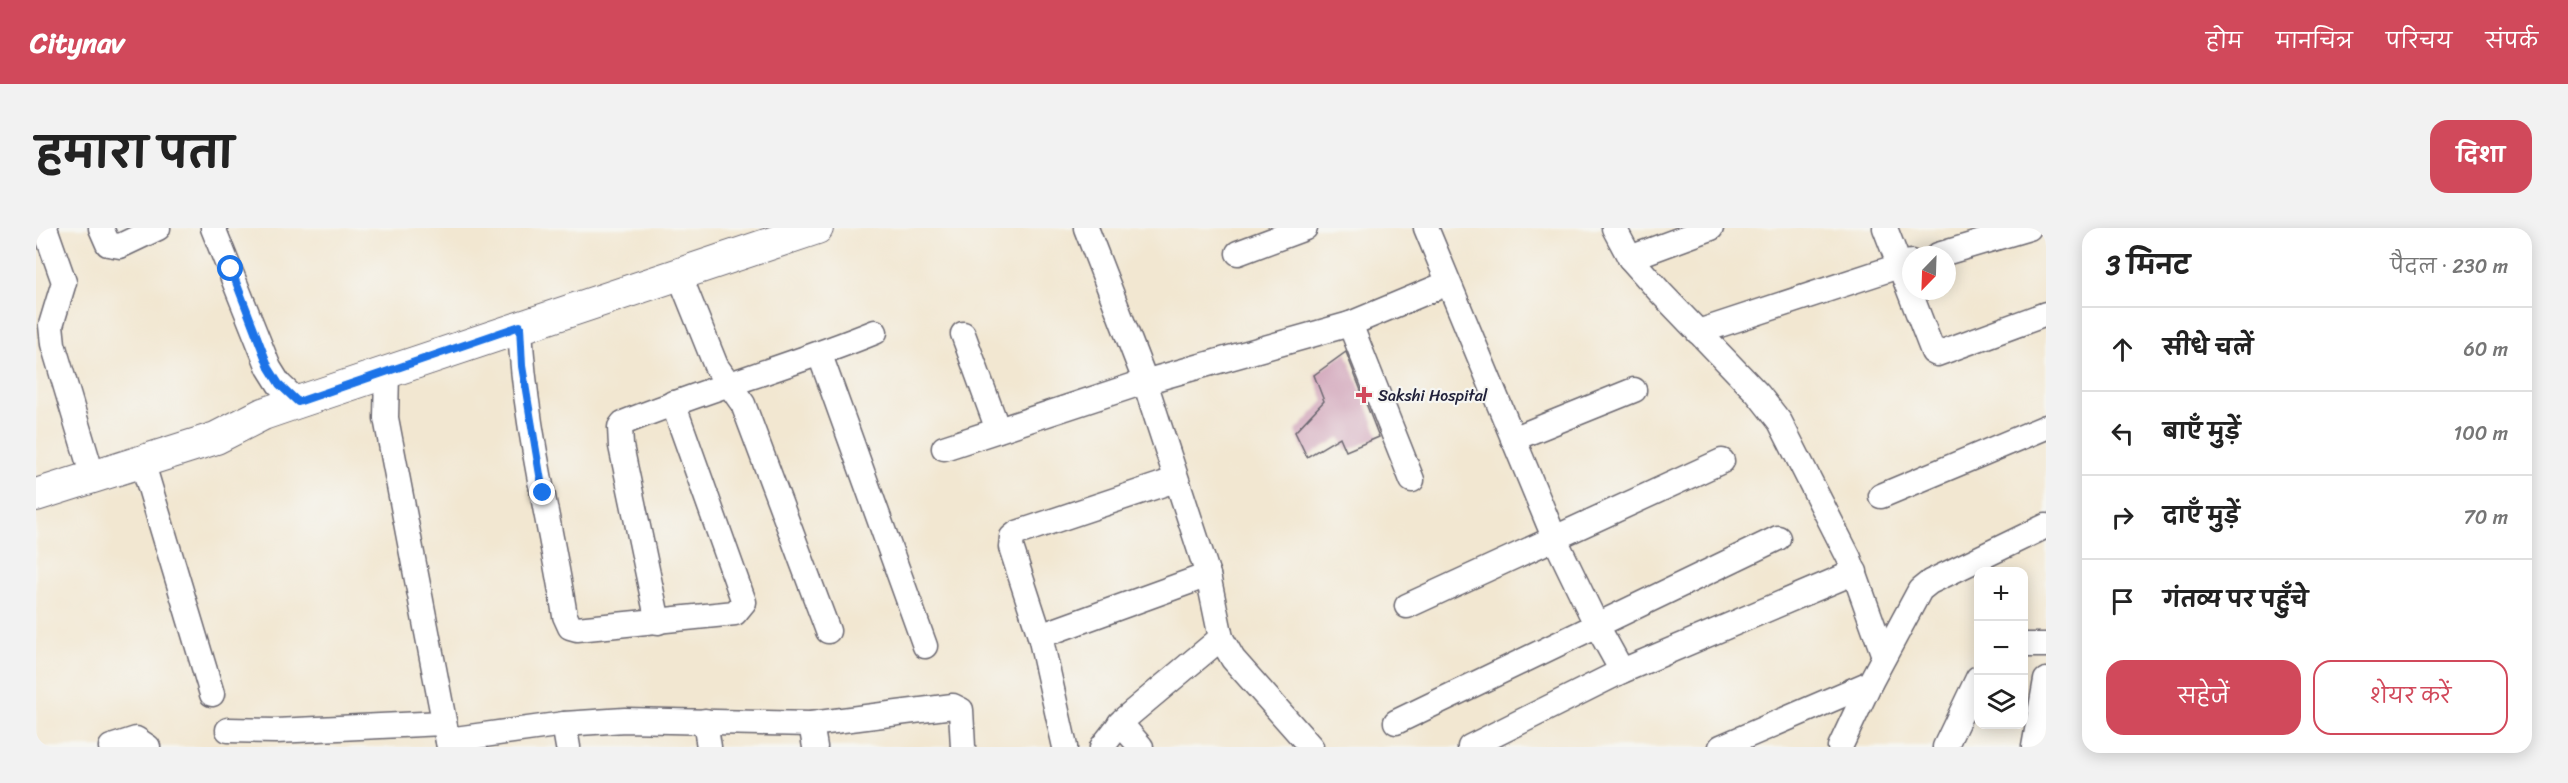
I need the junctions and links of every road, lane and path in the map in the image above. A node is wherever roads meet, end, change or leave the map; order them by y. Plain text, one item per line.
1 (45, 228) edge
2 (101, 228) edge
3 (158, 228) edge
4 (213, 228) edge
5 (1086, 228) edge
6 (1305, 228) edge
7 (1426, 228) edge
8 (1614, 228) edge
9 (1711, 228) edge
10 (1885, 228) edge
11 (2029, 228) edge
12 (809, 229) edge
13 (1956, 250) edge
14 (1238, 253) dead end
15 (1630, 258) junction
16 (1902, 259) edge
17 (1902, 265) edge
18 (680, 274) junction
19 (1448, 283) junction
20 (1916, 300) edge
21 (2046, 314) edge
22 (1350, 324) junction
23 (520, 326) junction
24 (875, 332) dead end
25 (1698, 332) junction
26 (963, 334) dead end
27 (820, 355) junction
28 (387, 372) junction
29 (1144, 382) junction
30 (727, 383) junction
31 (1634, 390) dead end
32 (298, 402) junction
33 (673, 403) junction
34 (263, 414) junction
35 (2046, 427) edge
36 (998, 430) junction
37 (1513, 439) junction
38 (944, 448) dead end
39 (88, 461) junction
40 (142, 461) junction
41 (1722, 462) dead end
42 (36, 478) edge
43 (1175, 480) junction
44 (1412, 480) dead end
45 (36, 495) edge
46 (1881, 496) dead end
47 (2046, 526) edge
48 (1554, 537) junction
49 (1778, 538) dead end
50 (1855, 572) junction
51 (1208, 575) junction
52 (1407, 606) dead end
53 (658, 622) junction
54 (1596, 624) junction
55 (828, 631) dead end
56 (1040, 636) junction
57 (1221, 638) junction
58 (2028, 645) edge
59 (2046, 645) edge
60 (925, 646) dead end
61 (1884, 656) junction
62 (1623, 671) junction
63 (2046, 680) edge
64 (1870, 683) junction
65 (1974, 686) edge
66 (212, 694) dead end
67 (2043, 713) edge
68 (705, 721) junction
69 (1396, 722) dead end
70 (564, 723) junction
71 (1120, 723) junction
72 (228, 730) dead end
73 (813, 735) edge
74 (447, 737) edge
75 (1728, 746) edge
76 (111, 747) edge
77 (148, 747) edge
78 (568, 747) edge
79 (709, 747) edge
80 (963, 747) edge
81 (1065, 747) edge
82 (1102, 747) edge
83 (1142, 747) edge
84 (1311, 747) edge
85 (1470, 747) edge
86 (1840, 747) edge
87 (1945, 747) edge
88 (2034, 747) edge

1 - 39 street
2 - 3 street
4 - 32 street
5 - 29 street
6 - 14 street
7 - 19 street
8 - 15 street
9 - 15 street
10 - 16 street
11 - 13 street
12 - 18 main road
15 - 25 street
17 - 25 street
18 - 23 main road
18 - 30 street
19 - 22 street
19 - 37 street
20 - 21 street
22 - 29 street
22 - 44 street
23 - 28 main road
23 - 53 street
24 - 27 street
25 - 50 street
26 - 36 street
27 - 30 street
27 - 60 street
28 - 32 main road
28 - 74 street
29 - 36 street
29 - 43 street
30 - 33 street
30 - 55 street
31 - 37 street
32 - 34 main road
33 - 53 street
33 - 53 street
34 - 39 main road
34 - 40 main road
35 - 46 street
36 - 38 street
37 - 48 street
39 - 42 main road
40 - 45 main road
40 - 66 street
41 - 48 street
43 - 51 street
43 - 56 street
47 - 61 street
48 - 52 street
48 - 54 street
49 - 54 street
50 - 61 street
50 - 62 street
51 - 56 street
51 - 57 street
54 - 62 street
54 - 69 street
56 - 81 street
57 - 71 street
57 - 84 street
58 - 59 street
61 - 64 street
62 - 85 street
63 - 67 street
64 - 75 street
64 - 86 street
65 - 87 street
67 - 88 street
68 - 70 street
68 - 73 street
68 - 79 street
70 - 74 street
70 - 78 street
71 - 82 street
71 - 83 street
72 - 74 street
73 - 80 street
76 - 77 street

